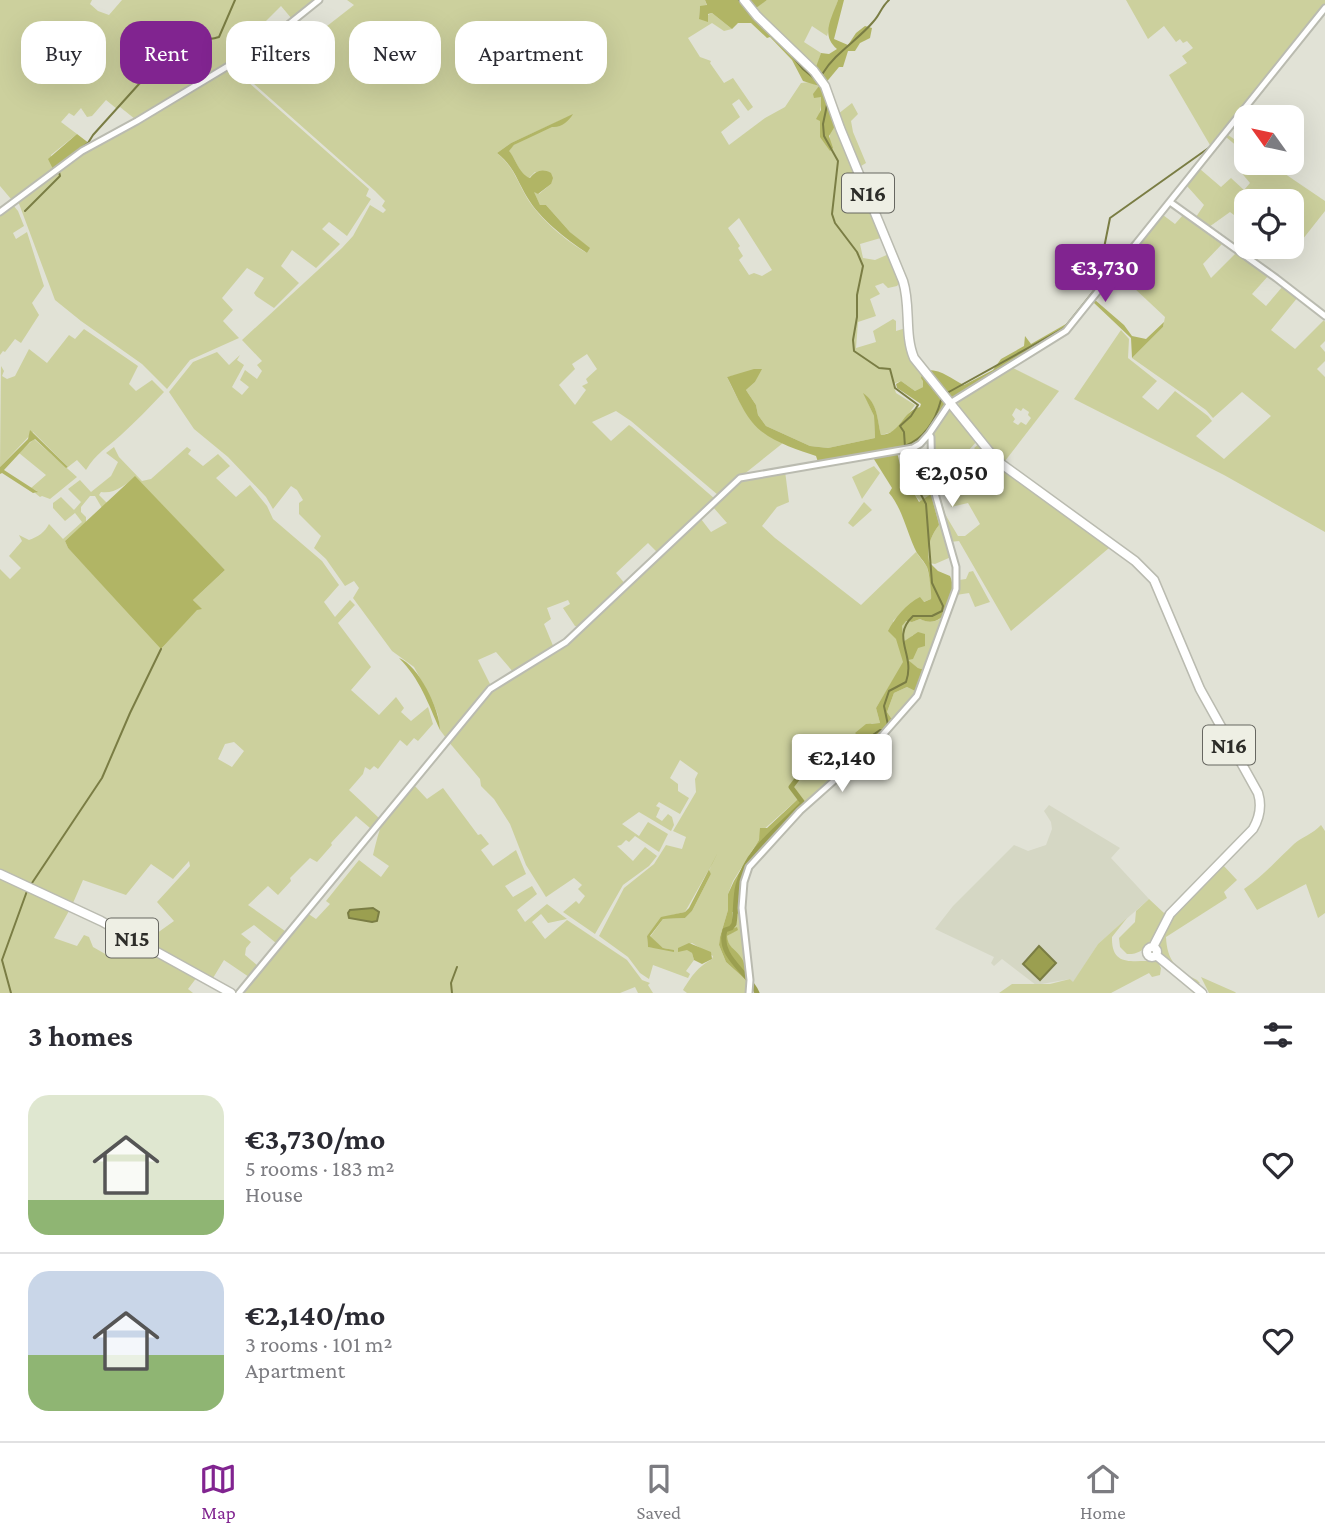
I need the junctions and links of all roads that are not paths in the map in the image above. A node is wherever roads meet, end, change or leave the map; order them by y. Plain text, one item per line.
1 (319, 0) edge
2 (744, 0) edge
3 (1325, 8) edge
4 (1170, 202) junction
5 (0, 212) edge
6 (1325, 316) edge
7 (950, 403) junction
8 (929, 434) junction
9 (0, 874) edge
10 (749, 987) edge
11 (231, 993) edge
12 (239, 993) edge
13 (1202, 993) edge

1 - 5 street
2 - 7 highway, N16
3 - 4 street
4 - 6 street
4 - 7 street
7 - 8 street
7 - 13 highway, N16
8 - 10 street
8 - 12 street
9 - 11 highway, N15

